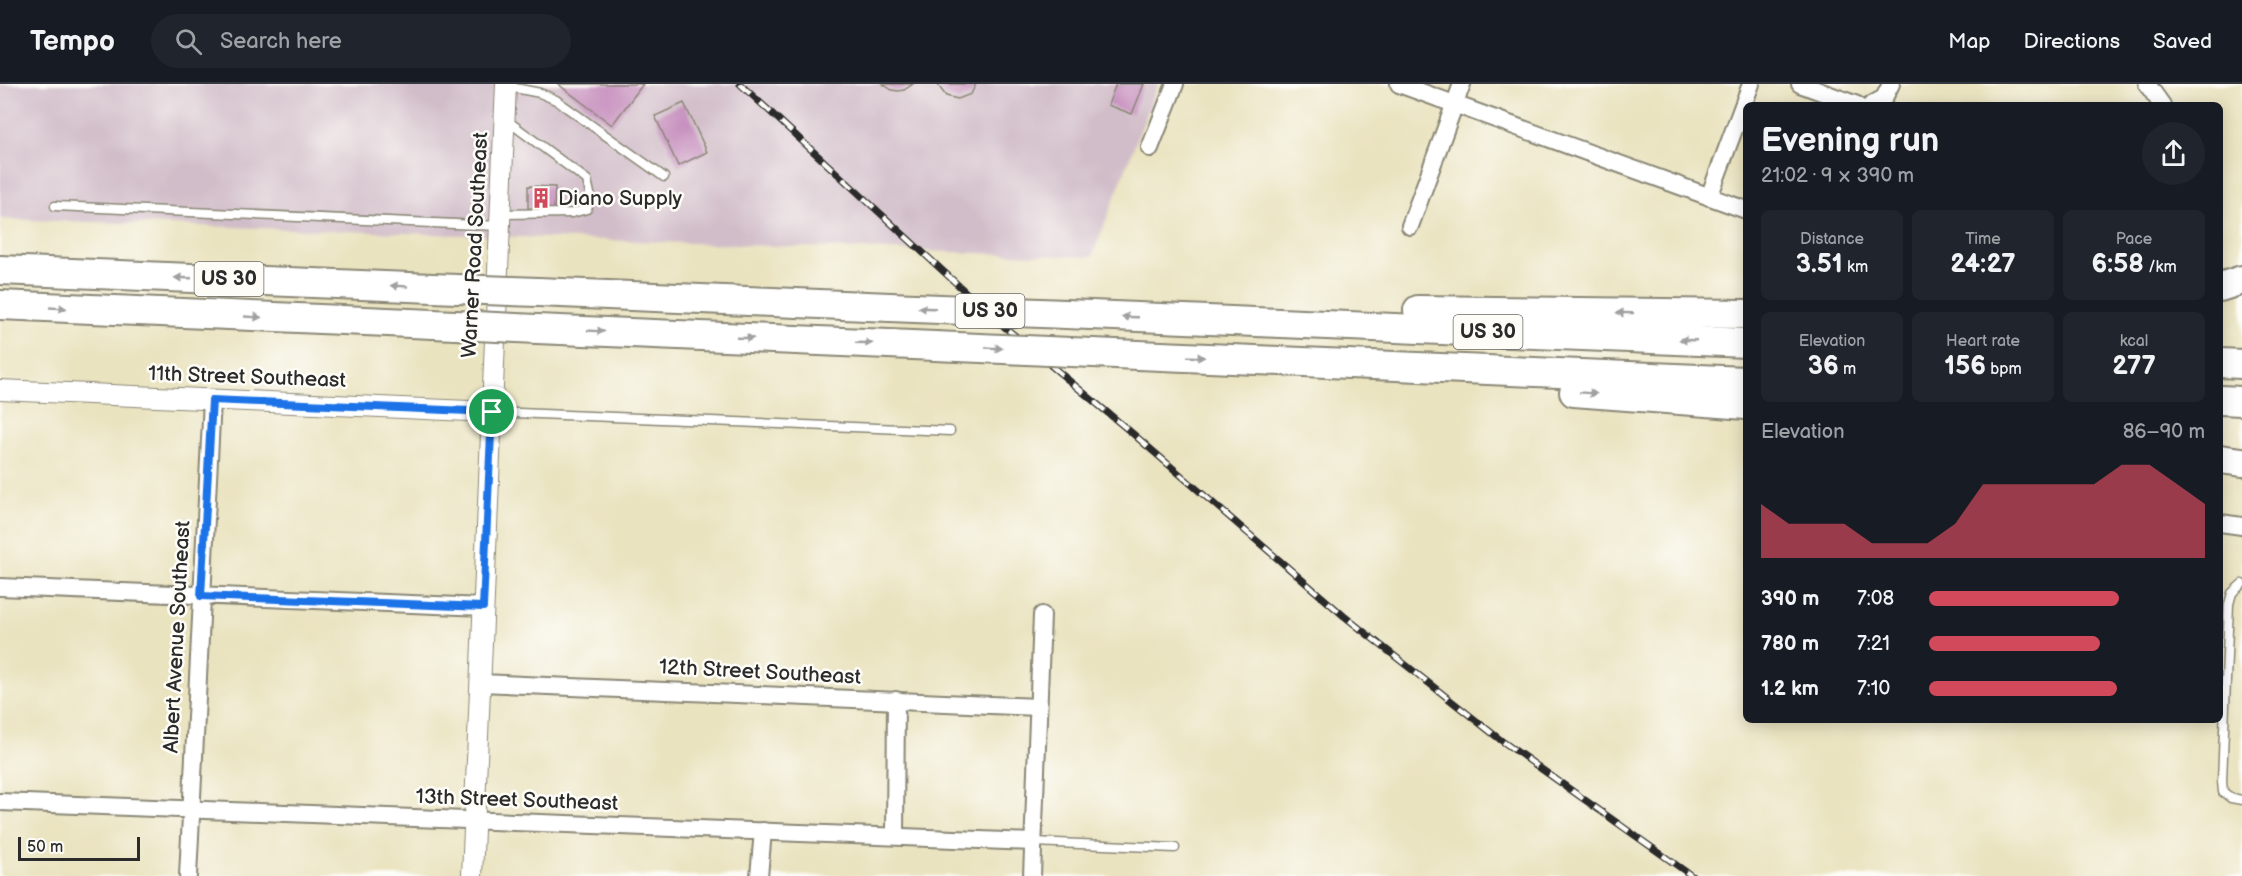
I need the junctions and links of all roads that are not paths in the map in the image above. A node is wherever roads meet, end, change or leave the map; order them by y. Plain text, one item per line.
1 (1175, 84) edge
2 (1399, 84) edge
3 (1462, 84) edge
4 (1751, 84) edge
5 (1800, 84) edge
6 (1891, 84) edge
7 (2147, 84) edge
8 (505, 85) edge
9 (1744, 102) edge
10 (1849, 102) edge
11 (1877, 102) edge
12 (2160, 102) edge
13 (1455, 105) junction
14 (1743, 105) edge
15 (504, 118) junction
16 (1150, 148) dead end
17 (664, 177) dead end
18 (1708, 197) junction
19 (56, 206) dead end
20 (1743, 209) edge
21 (500, 220) junction
22 (1410, 226) dead end
23 (0, 270) edge
24 (2242, 280) edge
25 (2223, 288) edge
26 (2223, 289) edge
27 (2242, 290) edge
28 (0, 305) edge
29 (1743, 314) edge
30 (1230, 321) junction
31 (1743, 343) edge
32 (1343, 363) junction
33 (2223, 363) edge
34 (2242, 364) edge
35 (1743, 381) edge
36 (0, 390) edge
37 (212, 400) junction
38 (2223, 400) edge
39 (2242, 401) edge
40 (1743, 405) edge
41 (492, 412) junction
42 (950, 431) dead end
43 (2223, 459) edge
44 (2242, 462) edge
45 (2223, 523) edge
46 (2242, 526) edge
47 (2242, 584) edge
48 (0, 587) edge
49 (201, 596) junction
50 (483, 607) junction
51 (1042, 615) dead end
52 (480, 683) junction
53 (896, 700) junction
54 (1038, 707) junction
55 (2242, 800) edge
56 (0, 802) edge
57 (192, 810) junction
58 (474, 821) junction
59 (763, 831) junction
60 (895, 835) junction
61 (1033, 842) junction
62 (1175, 848) dead end
63 (188, 876) edge
64 (472, 876) edge
65 (759, 876) edge
66 (1032, 876) edge

1 - 16 street
2 - 13 street
3 - 13 street
4 - 9 street
5 - 10 street
6 - 11 street
7 - 12 street
8 - 15 street, Warner Road Southeast
8 - 17 lane
13 - 18 street
13 - 22 street
14 - 18 street
15 - 21 street, Warner Road Southeast
15 - 21 lane
18 - 20 street
19 - 21 lane
21 - 41 street, Warner Road Southeast
30 -> 23 highway, US 30, bridge
24 - 25 highway
26 - 27 highway
28 -> 32 highway, US 30, bridge
29 -> 30 highway
31 -> 30 highway, US 30
32 - 35 highway, US 30
32 -> 40 highway
33 - 34 highway
36 - 37 street, 11th Street Southeast
37 - 41 street, 11th Street Southeast
37 - 49 street, Albert Avenue Southeast
38 - 39 highway
41 - 42 lane
41 - 50 street, Warner Road Southeast
43 - 44 highway
45 - 46 street
47 - 55 lane
48 - 49 street
49 - 50 street
49 - 57 street, Albert Avenue Southeast
50 - 52 street, Warner Road Southeast
51 - 54 street
52 - 53 street, 12th Street Southeast
52 - 58 street, Warner Road Southeast
53 - 54 street, 12th Street Southeast
53 - 60 street
54 - 61 street
56 - 57 street, 13th Street Southeast
57 - 58 street, 13th Street Southeast
57 - 63 street, Albert Avenue Southeast
58 - 59 street, 13th Street Southeast
58 - 64 street, Warner Road Southeast
59 - 60 street, 13th Street Southeast
59 - 65 street
60 - 61 street, 13th Street Southeast
61 - 62 lane
61 - 66 street

